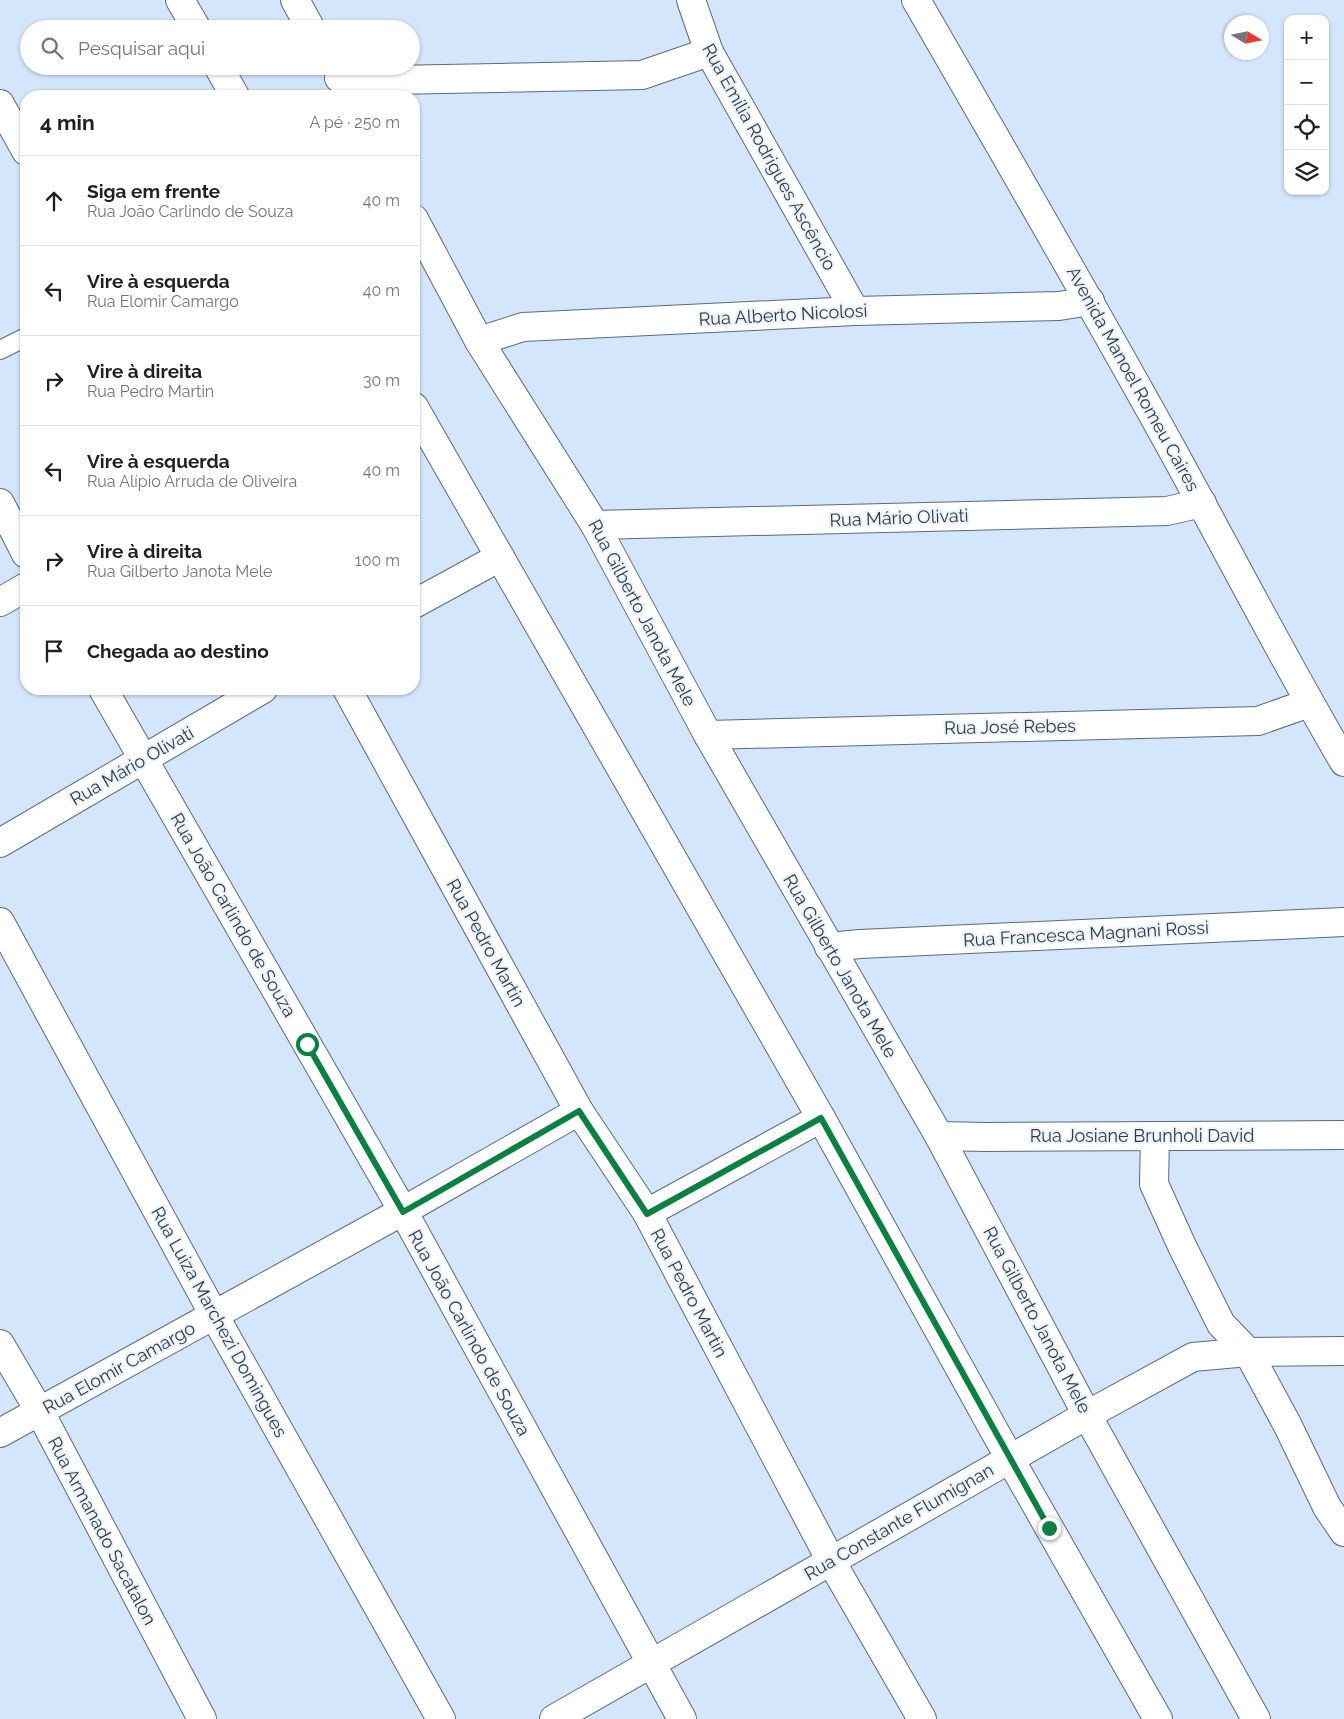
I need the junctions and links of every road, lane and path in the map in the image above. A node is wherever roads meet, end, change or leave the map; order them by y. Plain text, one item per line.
1 (180, 0) edge
2 (295, 0) edge
3 (691, 0) edge
4 (916, 0) edge
5 (191, 20) edge
6 (306, 20) edge
7 (708, 52) junction
8 (223, 75) edge
9 (340, 80) edge
10 (232, 90) edge
11 (0, 104) edge
12 (20, 140) edge
13 (420, 230) edge
14 (1090, 301) junction
15 (855, 311) junction
16 (20, 340) edge
17 (478, 341) junction
18 (0, 350) edge
19 (420, 417) edge
20 (0, 503) edge
21 (1202, 503) junction
22 (595, 525) junction
23 (20, 542) edge
24 (500, 557) junction
25 (20, 590) edge
26 (420, 601) edge
27 (0, 602) edge
28 (108, 695) edge
29 (253, 695) edge
30 (350, 695) edge
31 (1309, 703) junction
32 (708, 735) junction
33 (145, 759) junction
34 (1344, 762) edge
35 (0, 844) edge
36 (0, 922) edge
37 (1344, 922) edge
38 (829, 947) junction
39 (579, 1111) junction
40 (821, 1118) junction
41 (1344, 1135) edge
42 (939, 1136) junction
43 (1156, 1136) junction
44 (403, 1212) junction
45 (647, 1214) junction
46 (214, 1315) junction
47 (0, 1344) edge
48 (1344, 1351) edge
49 (1248, 1352) junction
50 (40, 1412) junction
51 (1087, 1415) junction
52 (0, 1433) edge
53 (1010, 1459) junction
54 (1344, 1532) edge
55 (831, 1561) junction
56 (651, 1664) junction
57 (202, 1719) edge
58 (441, 1719) edge
59 (554, 1719) edge
60 (682, 1719) edge
61 (922, 1719) edge
62 (1158, 1719) edge
63 (1256, 1719) edge

1 - 5 street
2 - 6 street
3 - 7 street, Rua Emília Rodrigues Ascêncio
4 - 14 street, Avenida Manoel Romeu Caires
7 - 9 street
7 - 15 street, Rua Emília Rodrigues Ascêncio
8 - 10 street
11 - 12 street
13 - 17 street, Rua Gilberto Janota Mele
14 - 15 street, Rua Alberto Nicolosi
14 - 21 street, Avenida Manoel Romeu Caires
15 - 17 street, Rua Alberto Nicolosi
16 - 18 lane
17 - 22 street, Rua Gilberto Janota Mele
19 - 24 street
20 - 23 street
21 - 22 street, Rua Mário Olivati
21 - 31 street, Avenida Manoel Romeu Caires
22 - 32 street, Rua Gilberto Janota Mele
24 - 26 street
24 - 40 street
25 - 27 street
28 - 33 street, Rua João Carlindo de Souza
29 - 33 street, Rua Mário Olivati
30 - 39 street, Rua Pedro Martin
31 - 32 street, Rua José Rebes
31 - 34 street, Avenida Manoel Romeu Caires
32 - 38 street, Rua Gilberto Janota Mele
33 - 35 street, Rua Mário Olivati
33 - 44 street, Rua João Carlindo de Souza
36 - 46 street, Rua Luiza Marchezi Domingues
37 - 38 street, Rua Francesca Magnani Rossi
38 - 42 street, Rua Gilberto Janota Mele
39 - 44 street, Rua Elomir Camargo
39 - 45 street, Rua Pedro Martin
40 - 45 street
40 - 53 street
41 - 43 street, Rua Josiane Brunholi David
42 - 43 street, Rua Josiane Brunholi David
42 - 51 street, Rua Gilberto Janota Mele
43 - 49 street
44 - 46 street, Rua Elomir Camargo
44 - 56 street, Rua João Carlindo de Souza
45 - 55 street, Rua Pedro Martin
46 - 50 street, Rua Elomir Camargo
46 - 58 street, Rua Luiza Marchezi Domingues
47 - 50 street, Rua Armanado Sacatalon
48 - 49 street, Rua Constante Flumignan
49 - 51 street, Rua Constante Flumignan
49 - 54 street
50 - 52 street, Rua Elomir Camargo
50 - 57 street, Rua Armanado Sacatalon
51 - 53 street, Rua Constante Flumignan
51 - 63 street, Rua Gilberto Janota Mele
53 - 55 street, Rua Constante Flumignan
53 - 62 street
55 - 56 street, Rua Constante Flumignan
55 - 61 street, Rua Pedro Martin
56 - 59 street, Rua Constante Flumignan
56 - 60 street, Rua João Carlindo de Souza

